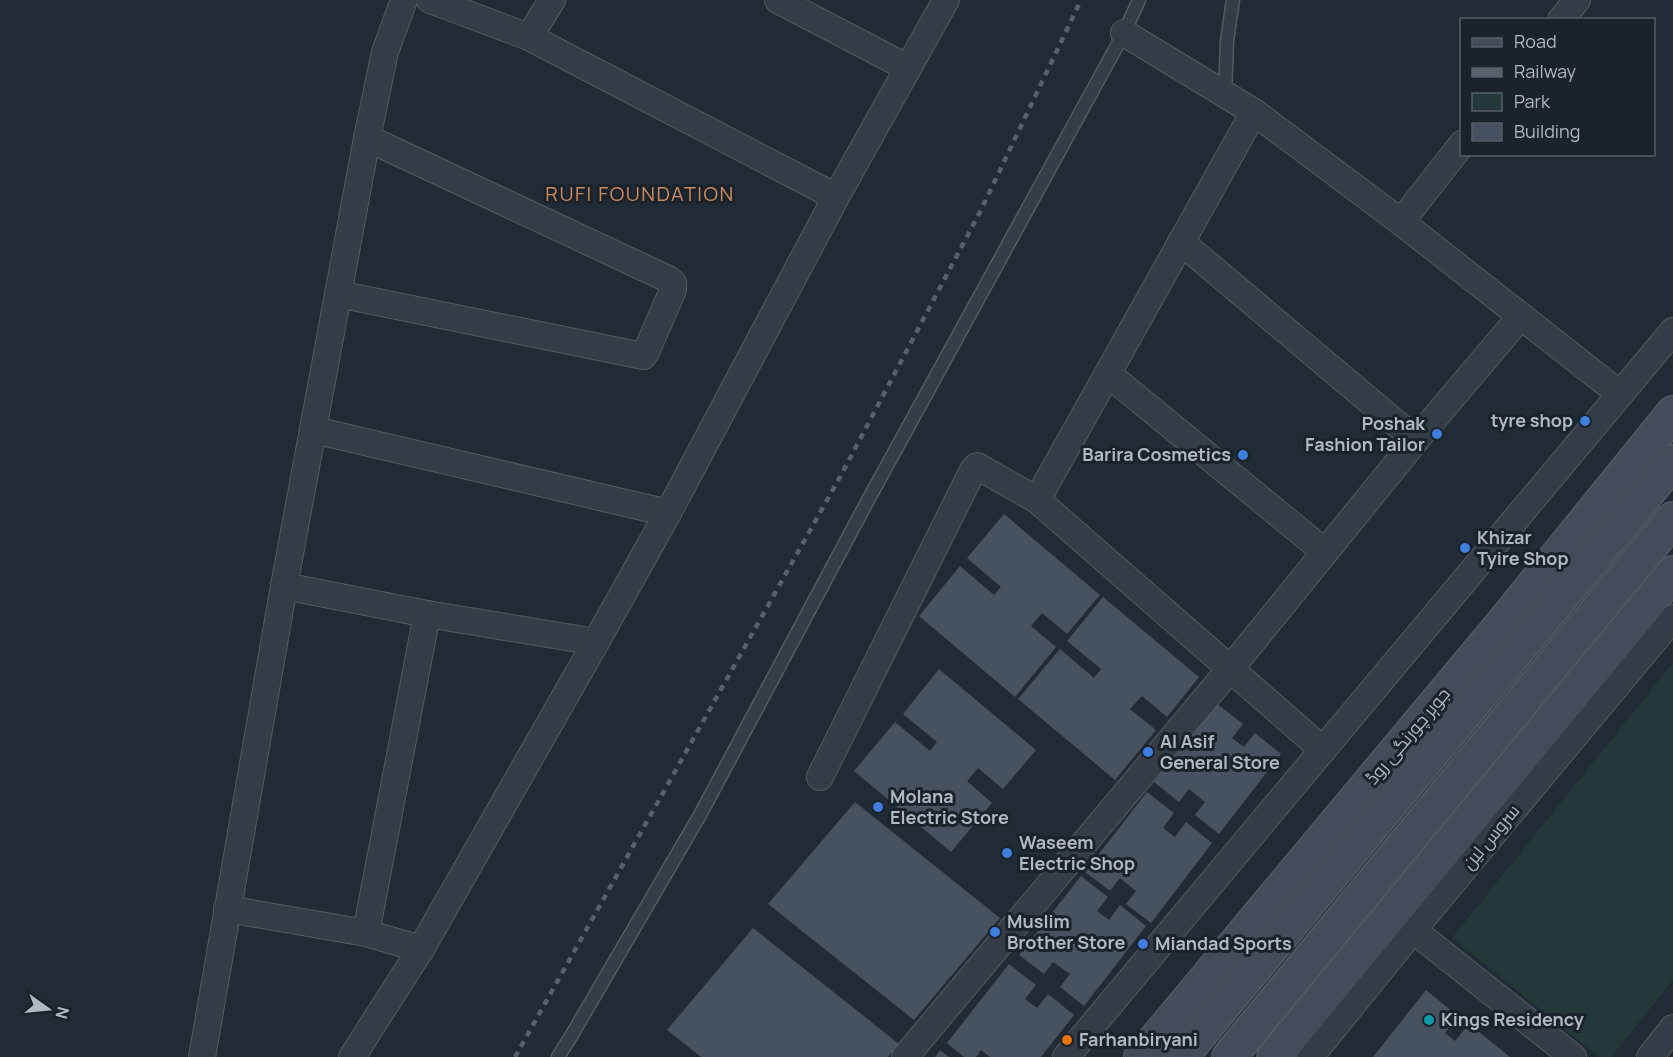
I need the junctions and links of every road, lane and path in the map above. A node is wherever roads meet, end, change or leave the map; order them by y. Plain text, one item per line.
1 (404, 0) edge
2 (430, 0) edge
3 (552, 0) edge
4 (778, 0) edge
5 (946, 0) edge
6 (1139, 0) edge
7 (1233, 0) edge
8 (1577, 0) edge
9 (1563, 18) edge
10 (1124, 33) junction
11 (529, 37) junction
12 (908, 68) junction
13 (1225, 94) junction
14 (1254, 112) junction
15 (367, 138) junction
16 (1460, 145) edge
17 (836, 197) junction
18 (1401, 222) junction
19 (1181, 242) junction
20 (338, 294) junction
21 (1521, 316) junction
22 (1673, 331) edge
23 (1108, 374) junction
24 (1620, 394) junction
25 (1673, 413) edge
26 (314, 430) junction
27 (1416, 440) junction
28 (1673, 462) edge
29 (1037, 500) junction
30 (668, 513) junction
31 (1673, 519) edge
32 (1325, 552) junction
33 (1673, 573) edge
34 (284, 586) junction
35 (427, 614) junction
36 (1673, 618) edge
37 (596, 642) junction
38 (1231, 668) junction
39 (1323, 750) junction
40 (820, 777) dead end
41 (227, 909) junction
42 (1413, 930) junction
43 (366, 933) junction
44 (421, 949) junction
45 (1673, 1028) edge
46 (202, 1057) edge
47 (352, 1057) edge
48 (558, 1057) edge
49 (905, 1057) edge
50 (1066, 1057) edge
51 (1141, 1057) edge
52 (1181, 1057) edge
53 (1229, 1057) edge
54 (1274, 1057) edge
55 (1310, 1057) edge
56 (1573, 1057) edge
57 (1650, 1057) edge

1 - 15 street
2 - 11 street
3 - 11 street
4 - 12 street
5 - 12 street
6 - 10 lane
7 - 13 lane
8 - 9 street
10 - 13 street
10 - 48 lane
11 - 17 street
12 - 17 street
13 - 14 street
14 - 18 street
14 - 19 street
15 - 20 street
15 - 20 street
16 - 18 street
17 - 30 street
18 - 21 street
19 - 23 street
19 - 27 street
20 - 26 street
21 - 24 street
21 - 27 street
22 - 24 street
23 - 29 street
23 - 32 street
24 - 39 street
25 - 51 main road, جوہر چورنگی روڈ
26 - 30 street
26 - 34 street
27 - 32 street
28 - 52 main road, جوہر چورنگی روڈ
29 - 38 street
29 - 40 street
30 - 37 street
31 - 53 main road
32 - 38 street
33 - 54 main road
34 - 35 street
34 - 41 street
35 - 37 street
35 - 43 street
36 - 42 street, سروس لین
37 - 44 street
38 - 39 street
38 - 49 street
39 - 50 street
41 - 43 street
41 - 46 street
42 - 55 street, سروس لین
42 - 56 street
43 - 44 street
44 - 47 street
45 - 57 street

